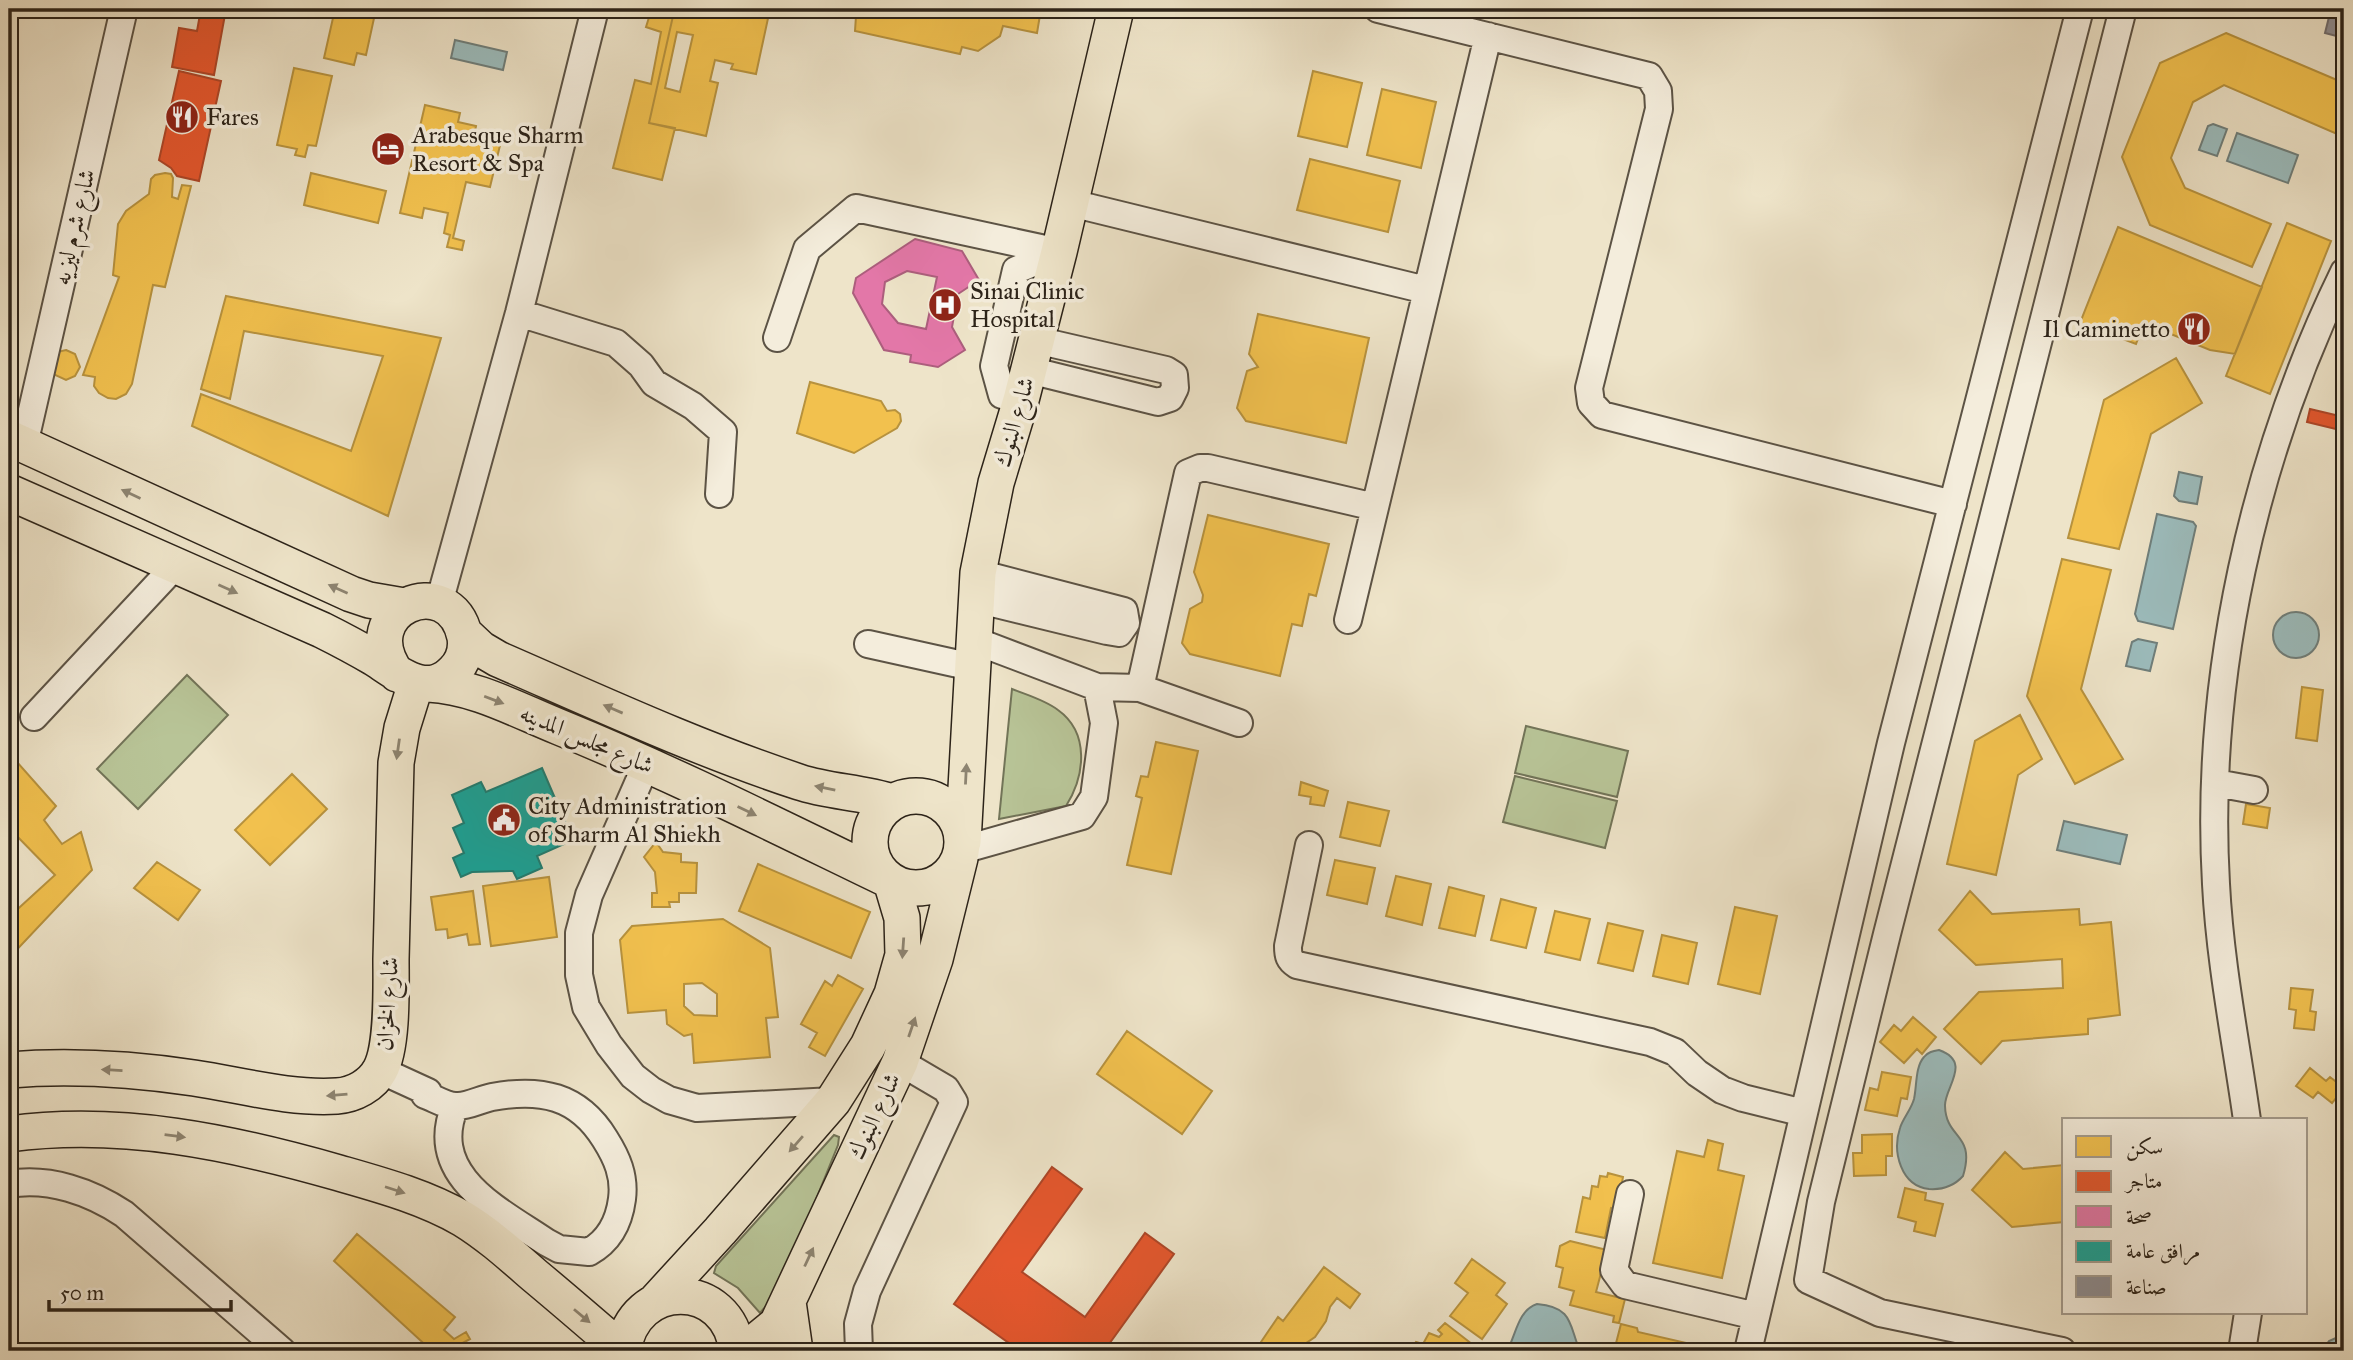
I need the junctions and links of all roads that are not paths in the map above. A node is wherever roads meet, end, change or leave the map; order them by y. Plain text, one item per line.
1 (124, 9) edge
2 (595, 9) edge
3 (1116, 9) edge
4 (1377, 9) edge
5 (2080, 9) edge
6 (2123, 9) edge
7 (1488, 36) junction
8 (1071, 203) junction
9 (1059, 251) junction
10 (2344, 272) edge
11 (1426, 290) junction
12 (519, 313) junction
13 (777, 338) dead end
14 (1029, 370) junction
15 (17, 442) edge
16 (9, 492) edge
17 (719, 494) dead end
18 (1953, 503) junction
19 (1375, 507) junction
20 (175, 566) junction
21 (439, 603) junction
22 (404, 606) junction
23 (1348, 620) dead end
24 (464, 633) junction
25 (869, 644) dead end
26 (972, 654) junction
27 (414, 680) junction
28 (1097, 687) junction
29 (1140, 688) junction
30 (34, 717) dead end
31 (1239, 723) dead end
32 (663, 731) junction
33 (647, 763) junction
34 (892, 802) junction
35 (1309, 845) dead end
36 (962, 850) junction
37 (891, 881) junction
38 (900, 1062) junction
39 (9, 1070) edge
40 (380, 1070) junction
41 (833, 1101) junction
42 (455, 1106) junction
43 (1804, 1113) junction
44 (2246, 1118) edge
45 (9, 1134) edge
46 (9, 1184) edge
47 (1630, 1194) dead end
48 (1768, 1263) junction
49 (1808, 1280) junction
50 (788, 1302) junction
51 (654, 1303) junction
52 (2248, 1314) edge
53 (1756, 1315) junction
54 (282, 1351) edge
55 (623, 1351) edge
56 (737, 1351) edge
57 (744, 1351) edge
58 (795, 1351) edge
59 (859, 1351) edge
60 (1748, 1351) edge
61 (2062, 1351) edge
62 (2242, 1351) edge

1 - 15 street, شارع شرم ليزيه
2 - 12 street
3 - 8 main road, شارع البنوك
4 - 7 street
5 - 18 street
6 - 49 street
7 - 11 street
7 - 18 street
8 - 9 main road, شارع البنوك
8 - 11 street
9 - 13 street
9 - 14 main road, شارع البنوك
9 - 14 street
10 - 44 street
11 - 19 street
12 - 17 street
12 - 21 street
14 - 26 main road, شارع البنوك
22 -> 15 main road
16 - 20 main road, شارع مجلس المدينه
18 - 43 street
19 - 23 street
19 - 29 street
20 -> 27 main road, شارع مجلس المدينه
20 - 30 street
21 - 22 main road
21 - 24 main road
22 - 27 main road
24 - 27 main road
32 -> 24 main road, شارع مجلس المدينه
25 - 26 street
26 - 28 street
36 -> 26 main road, شارع البنوك
27 -> 33 main road, شارع مجلس المدينه
27 -> 40 main road, شارع الخزان
28 - 29 street
28 - 36 street
29 - 31 street
32 - 33 main road
34 -> 32 main road, شارع مجلس المدينه
33 -> 37 main road, شارع مجلس المدينه
33 - 41 street
34 - 36 main road
34 - 37 main road
35 - 43 street
36 - 37 main road
38 -> 36 main road, شارع البنوك
37 -> 41 main road, شارع البنوك
50 -> 38 main road, شارع البنوك
38 - 59 street
40 -> 39 main road, شارع الخزان
40 - 42 street
41 -> 51 main road, شارع البنوك
42 - 42 street
43 - 48 street
45 -> 55 main road
46 - 54 street
47 - 53 street
48 - 49 street
48 - 53 street
49 - 61 street
50 - 57 main road, شارع البنوك
50 - 58 main road
51 - 55 main road, شارع البنوك
51 - 56 main road
52 - 62 street
53 - 60 street

